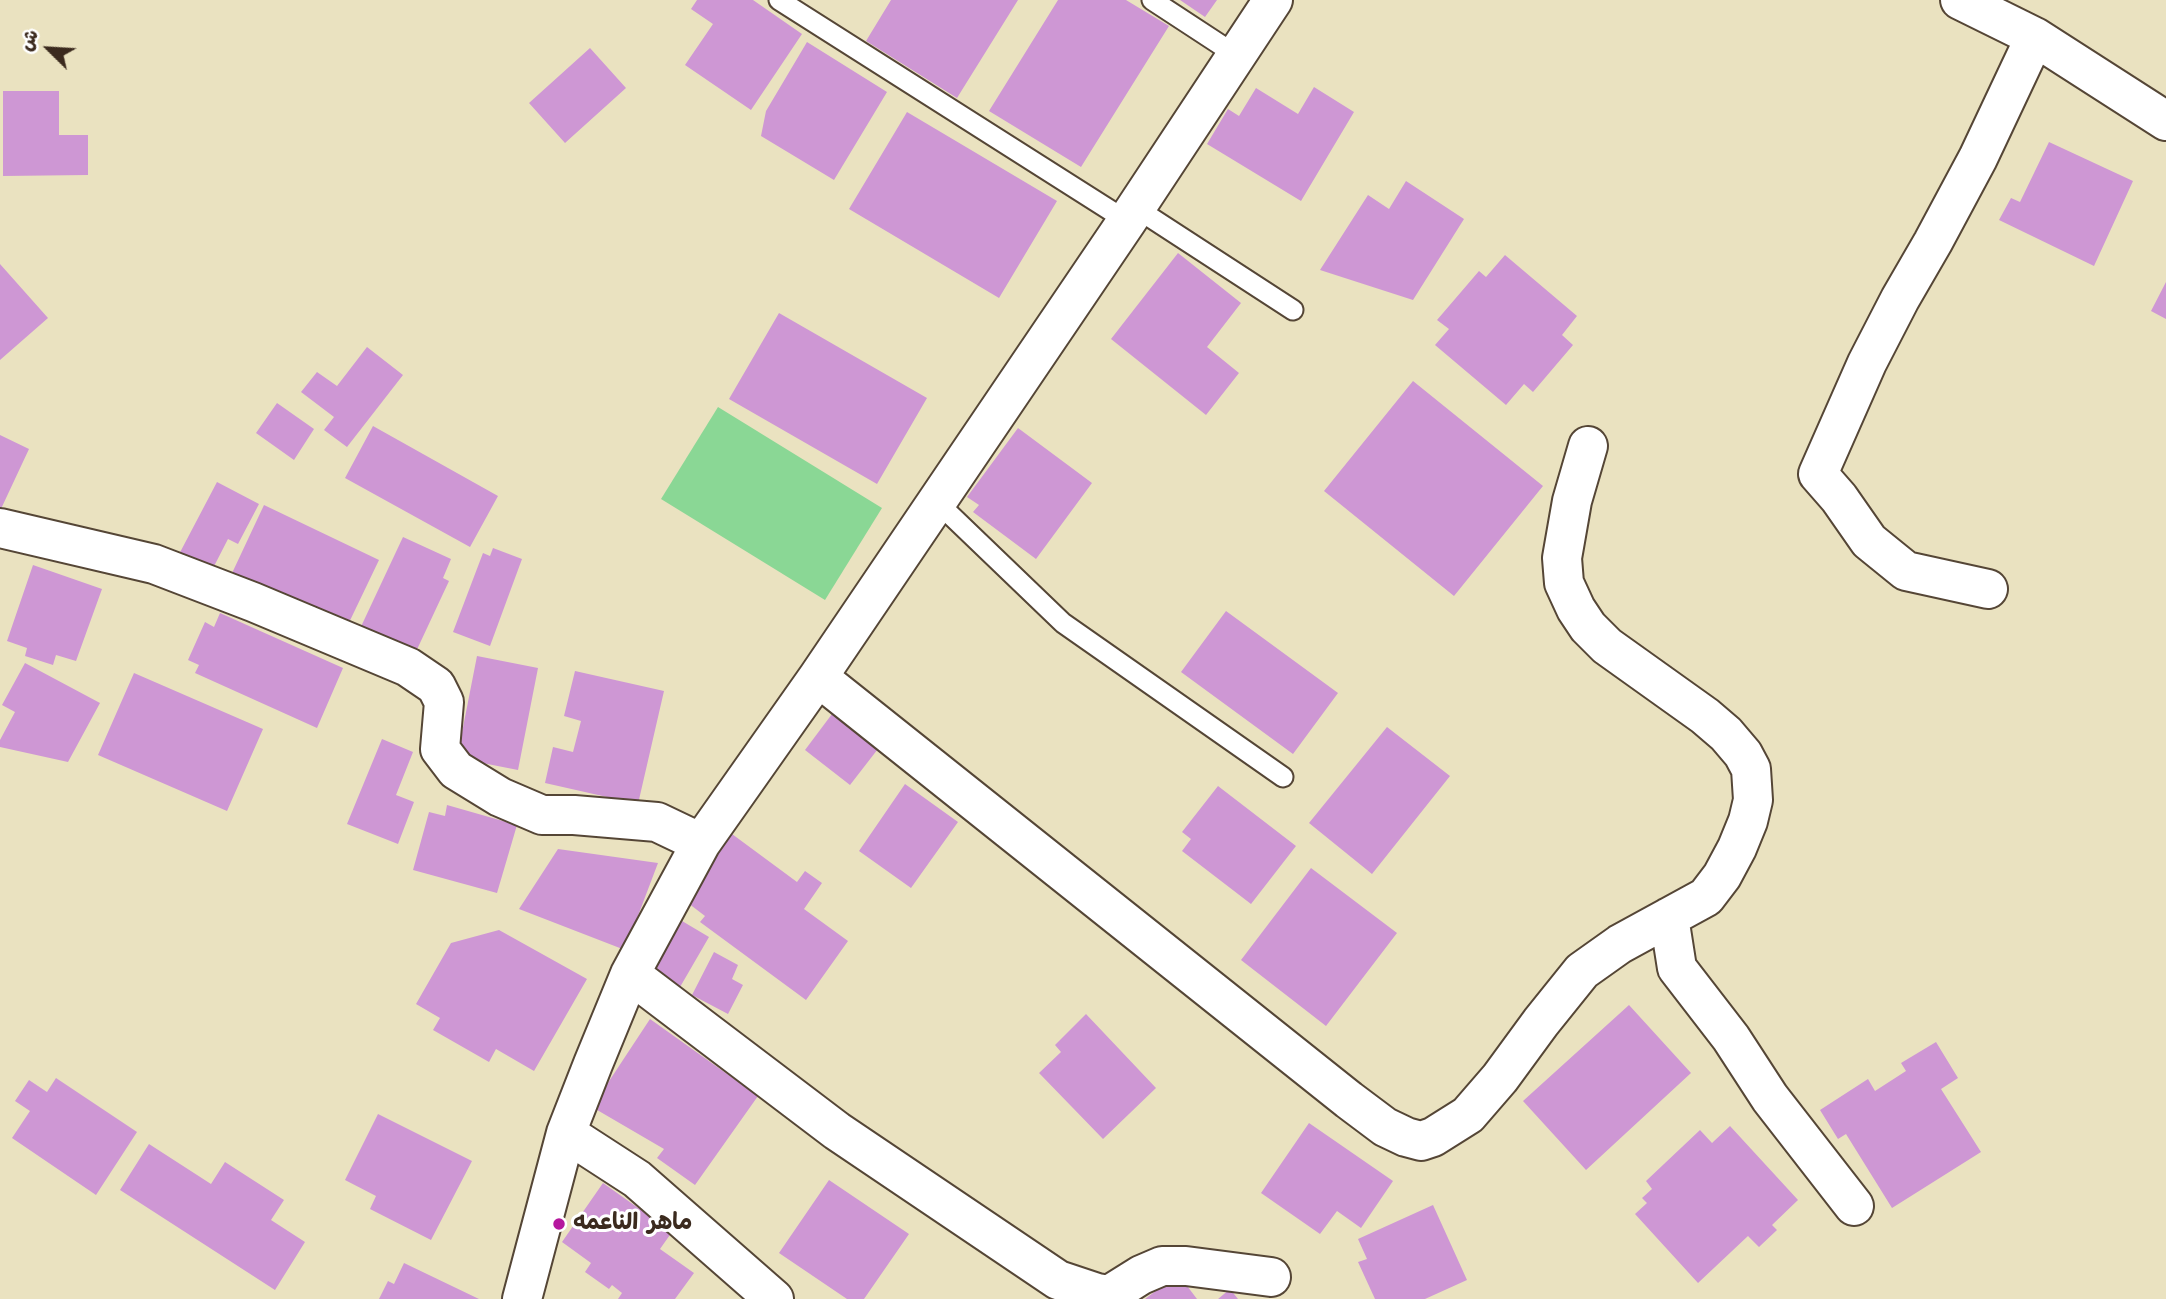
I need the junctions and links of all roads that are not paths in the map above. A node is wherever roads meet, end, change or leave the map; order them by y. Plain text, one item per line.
1 (779, 0) edge
2 (1152, 0) edge
3 (1273, 0) edge
4 (1960, 0) edge
5 (2035, 37) junction
6 (1236, 55) junction
7 (2166, 121) edge
8 (1131, 214) junction
9 (1293, 310) dead end
10 (1588, 446) dead end
11 (936, 501) junction
12 (0, 528) edge
13 (1988, 589) dead end
14 (818, 677) junction
15 (1283, 777) dead end
16 (701, 843) junction
17 (1669, 917) junction
18 (630, 974) junction
19 (566, 1133) junction
20 (1854, 1206) dead end
21 (1271, 1277) dead end
22 (522, 1299) edge
23 (774, 1299) edge

1 - 8 lane
2 - 6 lane
3 - 6 street
4 - 5 street
5 - 7 street
5 - 13 street
6 - 8 street
8 - 9 lane
8 - 11 street
10 - 17 street
11 - 14 street
11 - 15 lane
12 - 16 street
14 - 16 street
14 - 17 street
16 - 18 street
17 - 20 street
18 - 19 street
18 - 21 street
19 - 22 street
19 - 23 street

